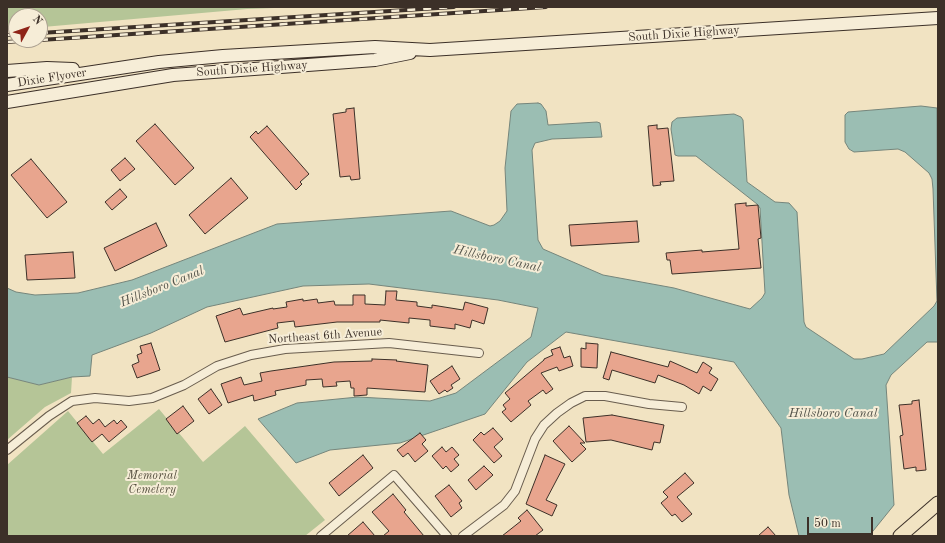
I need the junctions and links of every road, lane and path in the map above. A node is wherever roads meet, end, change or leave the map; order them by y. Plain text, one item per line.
1 (938, 18) edge
2 (430, 50) junction
3 (7, 71) edge
4 (98, 71) junction
5 (7, 85) edge
6 (75, 90) junction
7 (7, 102) edge
8 (479, 353) dead end
9 (682, 407) dead end
10 (7, 450) edge
11 (938, 503) edge
12 (321, 536) edge
13 (447, 536) edge
14 (463, 536) edge
15 (900, 536) edge

1 - 2 main road, South Dixie Highway
2 - 4 main road, South Dixie Highway
2 - 6 main road, South Dixie Highway
3 - 4 main road
4 - 5 main road, Dixie Flyover
4 - 6 main road
6 - 7 main road, Dixie Flyover
8 - 10 street, Northeast 6th Avenue
9 - 14 street
11 - 15 main road
12 - 13 street

